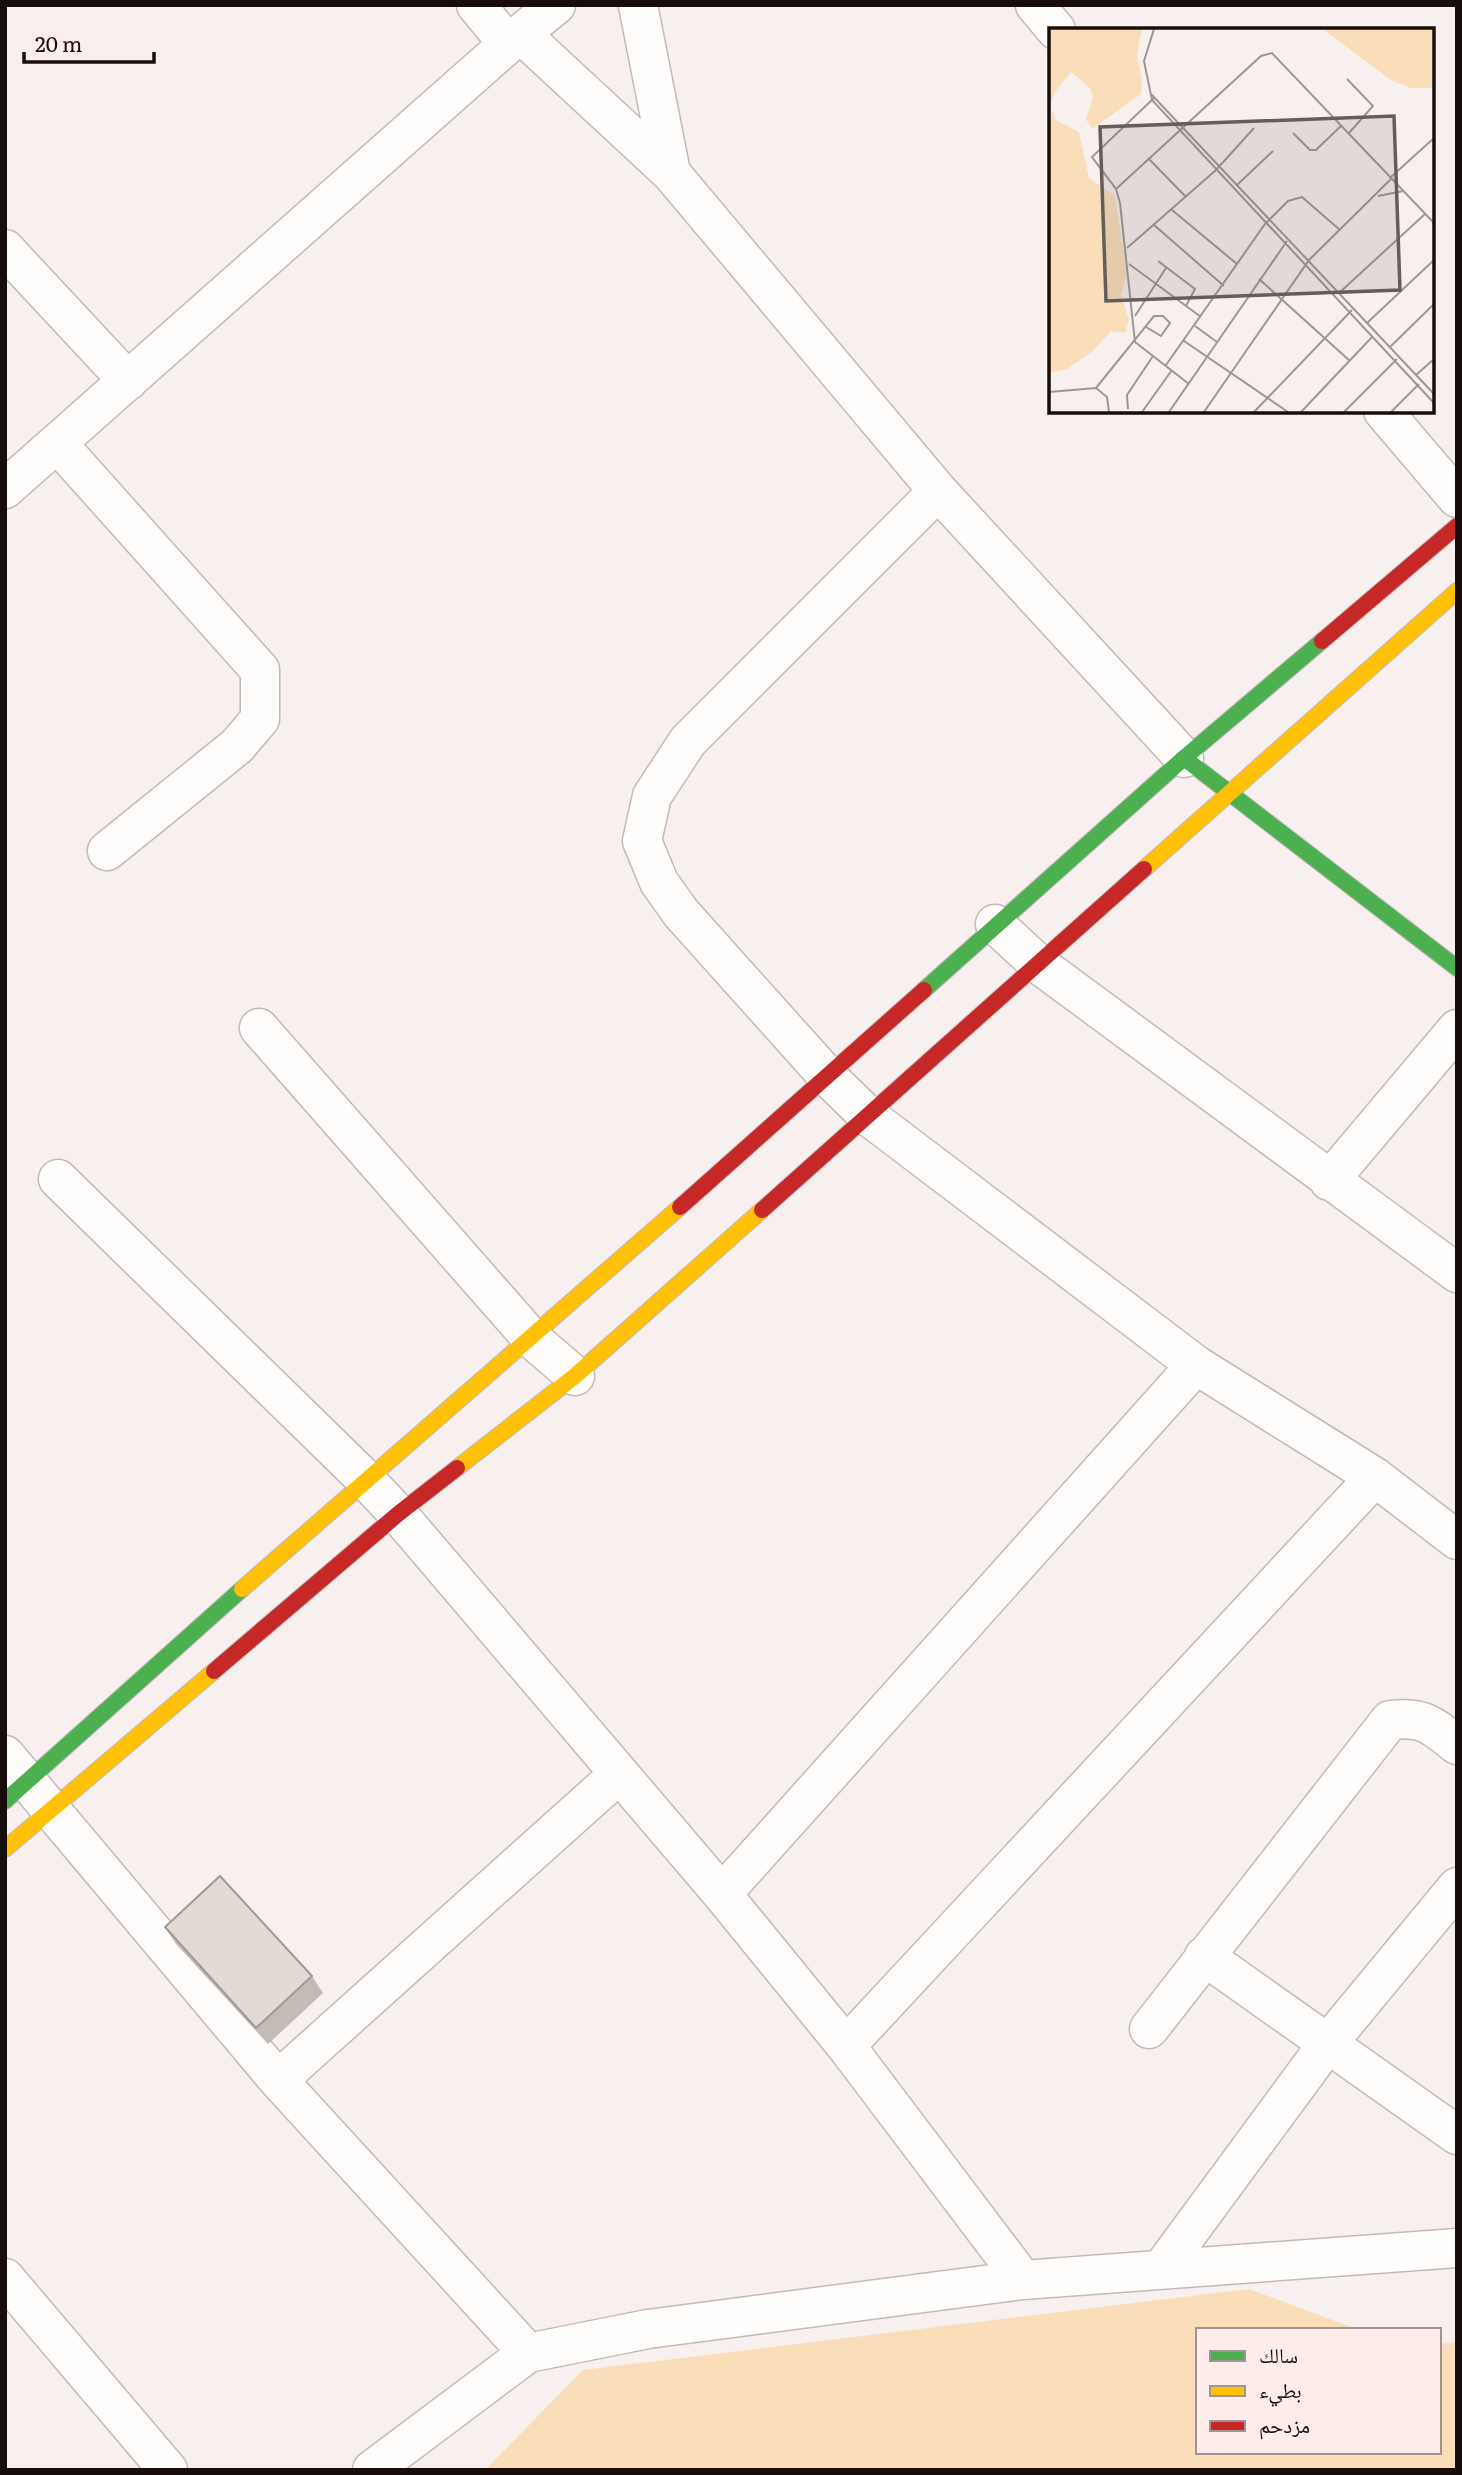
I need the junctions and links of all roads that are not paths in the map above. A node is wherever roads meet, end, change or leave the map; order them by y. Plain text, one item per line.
1 (476, 5) edge
2 (556, 5) edge
3 (638, 5) edge
4 (1035, 5) edge
5 (1054, 28) edge
6 (515, 39) junction
7 (671, 173) junction
8 (5, 249) edge
9 (128, 381) junction
10 (1385, 413) edge
11 (57, 443) junction
12 (5, 489) edge
13 (938, 491) junction
14 (1457, 498) edge
15 (1457, 526) edge
16 (1457, 591) edge
17 (1184, 758) junction
18 (1231, 795) junction
19 (107, 851) dead end
20 (995, 924) junction
21 (1037, 963) junction
22 (1457, 968) edge
23 (259, 1028) dead end
24 (1457, 1029) edge
25 (828, 1077) junction
26 (868, 1116) junction
27 (58, 1179) dead end
28 (1329, 1181) junction
29 (1457, 1273) edge
30 (532, 1339) junction
31 (1196, 1365) junction
32 (575, 1376) junction
33 (1376, 1477) junction
34 (365, 1479) junction
35 (397, 1514) junction
36 (1457, 1541) edge
37 (1457, 1745) edge
38 (619, 1774) junction
39 (22, 1788) edge
40 (5, 1849) edge
41 (1457, 1887) edge
42 (722, 1894) junction
43 (1204, 1956) junction
44 (1149, 2029) dead end
45 (1328, 2043) junction
46 (846, 2046) junction
47 (278, 2080) junction
48 (1457, 2135) edge
49 (1457, 2248) edge
50 (1163, 2267) junction
51 (5, 2278) edge
52 (1023, 2280) junction
53 (528, 2353) junction
54 (168, 2470) edge
55 (372, 2470) edge

1 - 6 street
2 - 6 street
3 - 7 street
4 - 5 street
6 - 7 street
6 - 9 street
7 - 13 street
8 - 9 street
9 - 11 street
10 - 14 street
11 - 12 street
11 - 19 street
13 - 17 street
13 - 25 street
15 - 17 street
16 - 18 street
17 - 18 street
17 - 20 street
18 - 21 street
18 - 22 street
20 - 21 street
20 - 25 street
21 - 26 street
21 - 28 street
23 - 30 street
24 - 28 street
25 - 26 street
25 - 30 street
26 - 31 street
26 - 32 street
27 - 34 street
28 - 29 street
30 - 32 street
30 - 34 street
31 - 33 street
31 - 42 street
32 - 35 street
33 - 36 street
33 - 46 street
34 - 35 street
34 - 39 street
35 - 38 street
35 - 39 street
37 - 43 street
38 - 42 street
38 - 47 street
39 - 40 street
39 - 47 street
41 - 45 street
42 - 46 street
43 - 44 street
43 - 45 street
45 - 48 street
45 - 50 street
46 - 52 street
47 - 53 street
49 - 50 street
50 - 52 street
51 - 54 street
52 - 53 street
53 - 55 street

